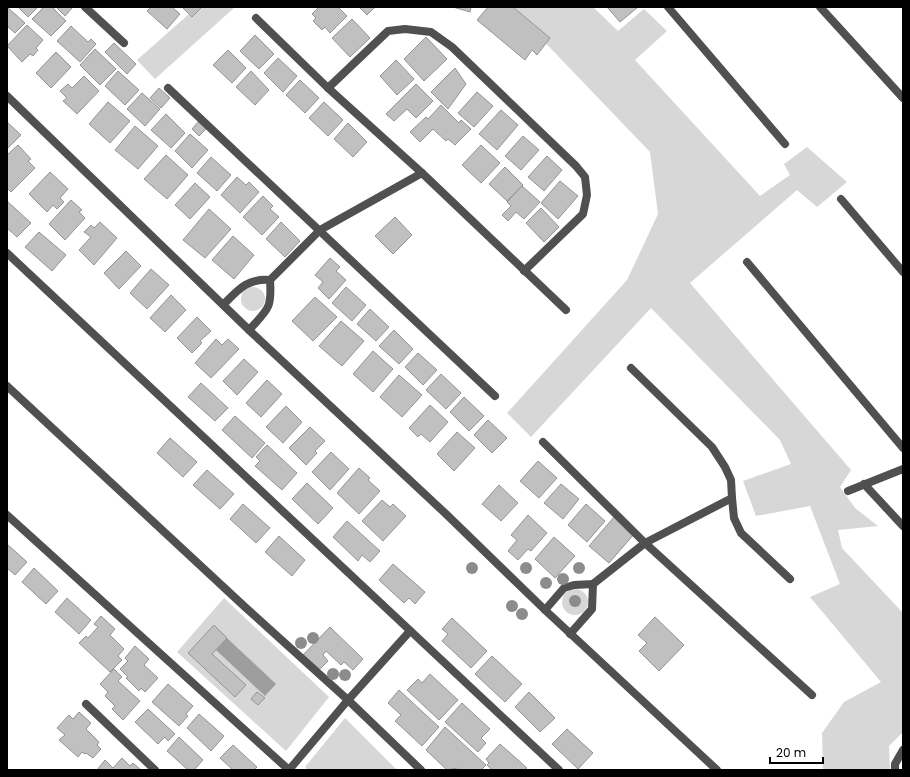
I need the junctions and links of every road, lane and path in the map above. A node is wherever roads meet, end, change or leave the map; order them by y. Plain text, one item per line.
1 (85, 7) edge
2 (668, 7) edge
3 (820, 7) edge
4 (256, 18) dead end
5 (124, 43) dead end
6 (168, 88) dead end
7 (328, 88) junction
8 (7, 96) edge
9 (903, 98) edge
10 (785, 144) dead end
11 (422, 173) junction
12 (841, 199) dead end
13 (320, 230) junction
14 (7, 253) edge
15 (747, 262) dead end
16 (524, 272) junction
17 (903, 272) edge
18 (270, 280) junction
19 (224, 304) junction
20 (566, 310) dead end
21 (249, 330) junction
22 (631, 368) dead end
23 (7, 386) edge
24 (495, 396) dead end
25 (543, 442) dead end
26 (903, 448) edge
27 (903, 469) edge
28 (864, 484) junction
29 (848, 490) dead end
30 (732, 498) junction
31 (7, 515) edge
32 (903, 526) edge
33 (645, 543) junction
34 (790, 579) dead end
35 (593, 584) junction
36 (545, 610) junction
37 (410, 631) junction
38 (570, 634) junction
39 (812, 695) dead end
40 (348, 700) junction
41 (86, 704) dead end
42 (903, 750) edge
43 (156, 770) edge
44 (421, 770) edge
45 (559, 770) edge
46 (717, 770) edge
47 (895, 770) edge

1 - 5 street
2 - 10 street
3 - 9 street
4 - 7 street
6 - 13 street
7 - 11 street
7 - 16 street
8 - 19 street
11 - 13 street
11 - 16 street
12 - 17 street
13 - 18 street
13 - 24 street
14 - 37 street
15 - 26 street
16 - 20 street
18 - 19 street
18 - 21 street
19 - 21 street
21 - 36 street
22 - 30 street
23 - 40 street
25 - 33 street
27 - 28 street
28 - 29 street
28 - 32 street
30 - 33 street
30 - 34 street
31 - 40 street
33 - 35 street
33 - 39 street
35 - 36 street
35 - 38 street
36 - 38 street
37 - 40 street
37 - 45 street
38 - 46 street
40 - 44 street
41 - 43 street
42 - 47 street

